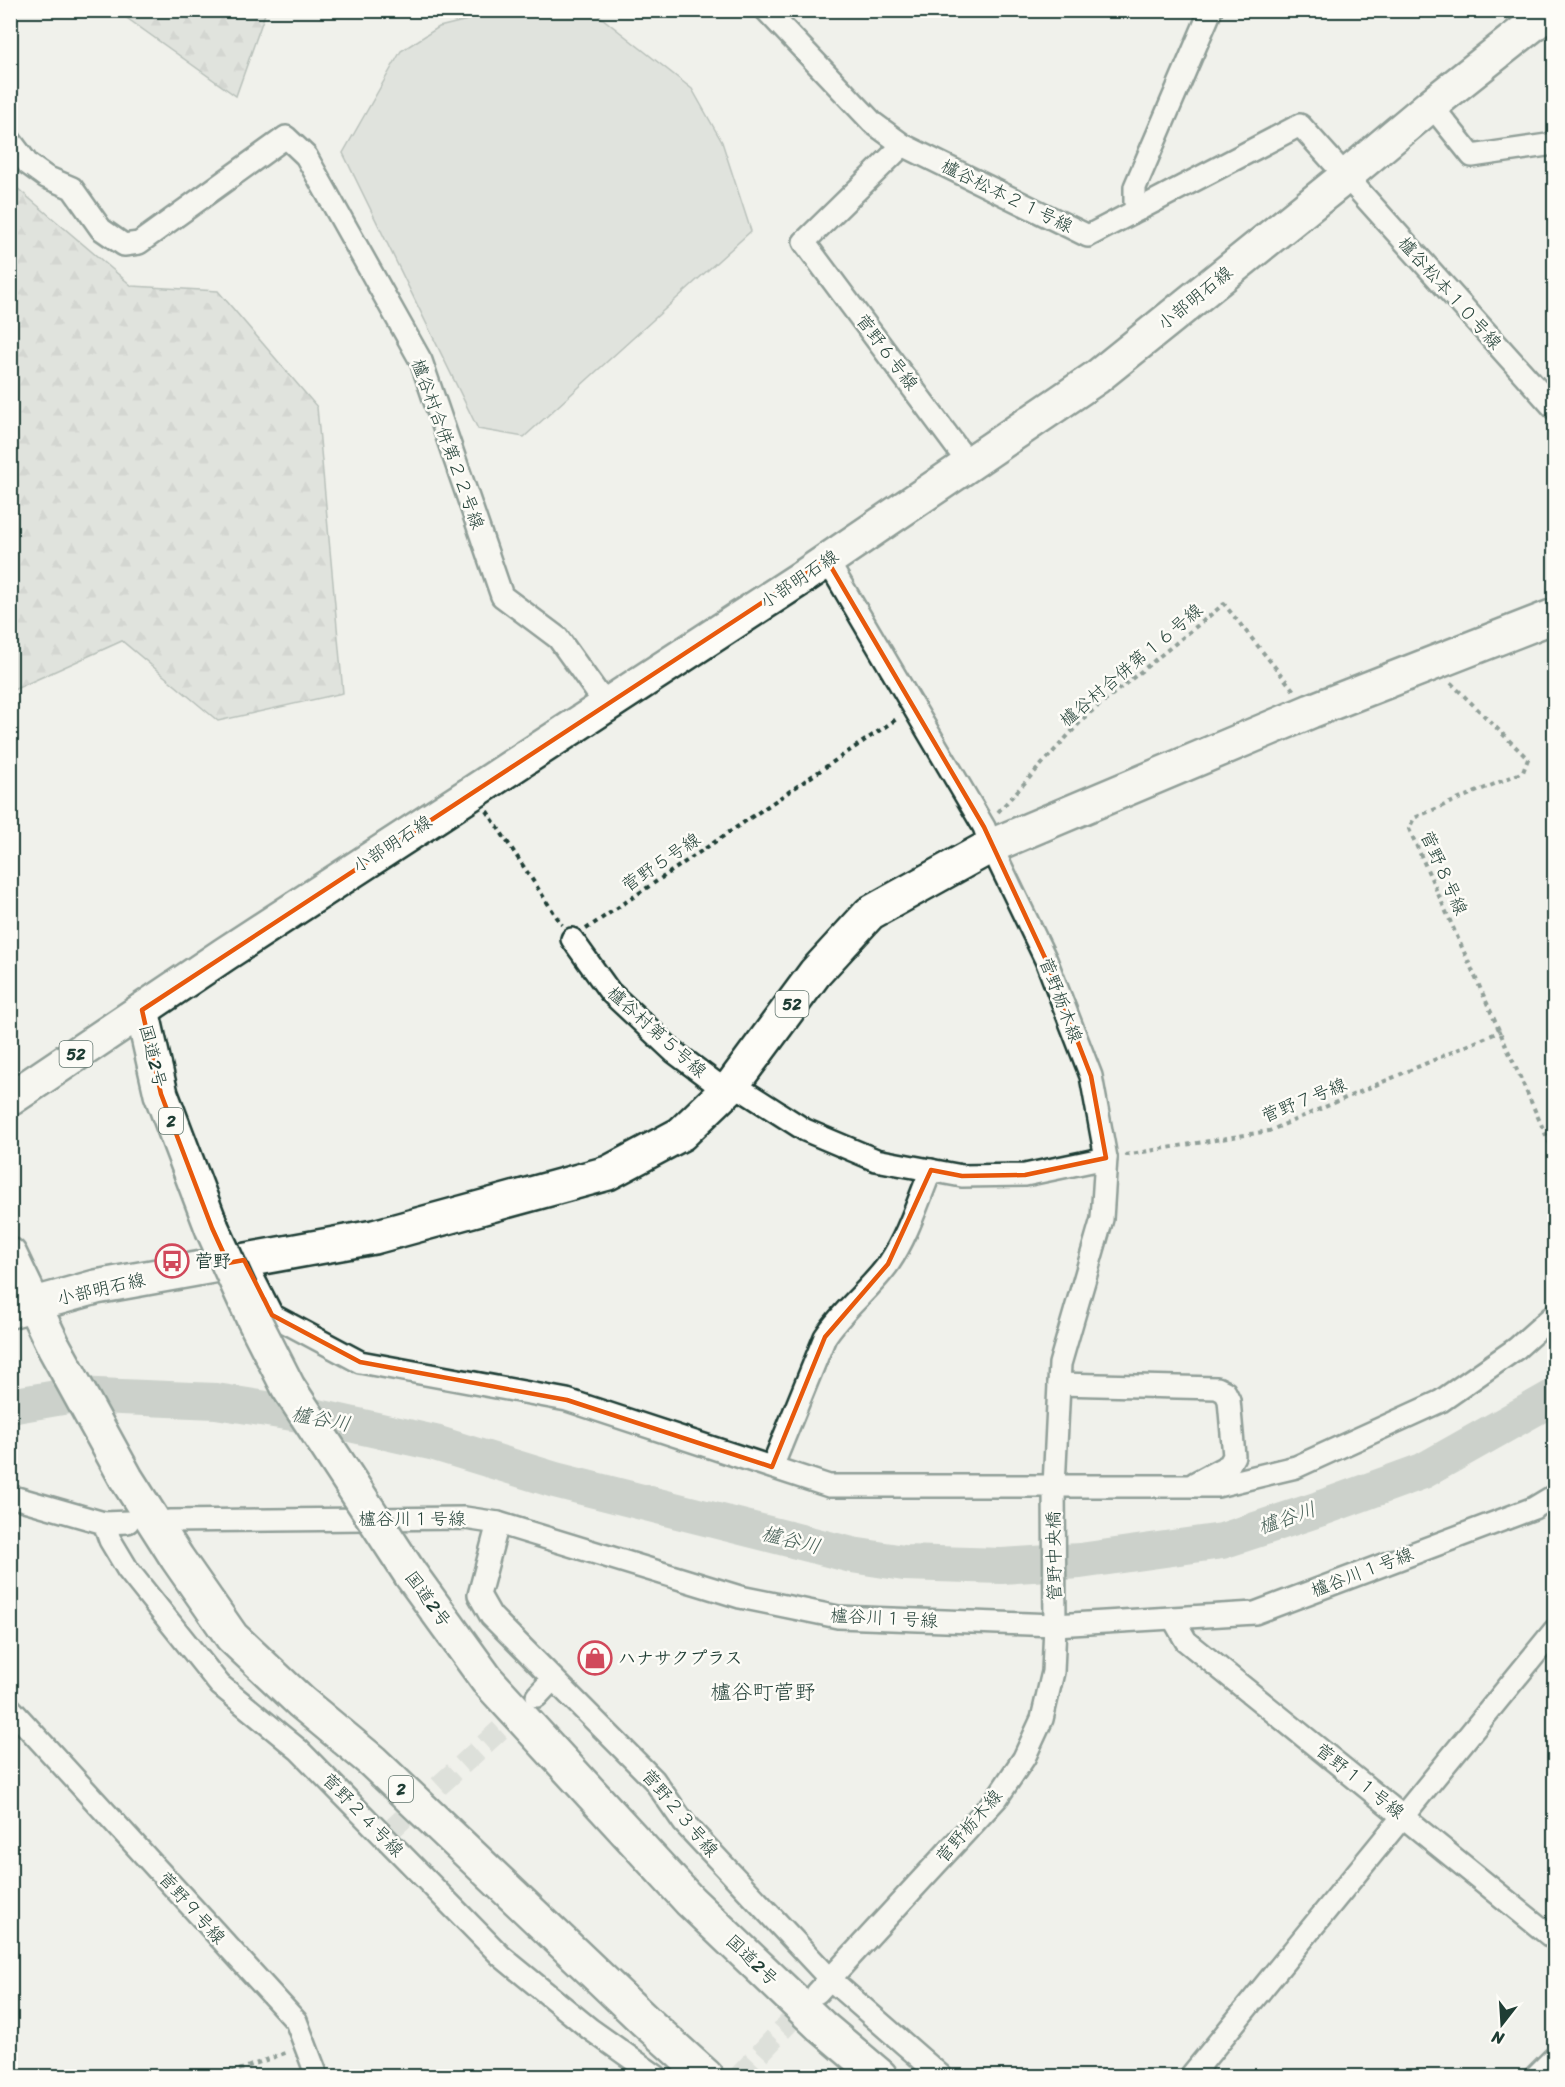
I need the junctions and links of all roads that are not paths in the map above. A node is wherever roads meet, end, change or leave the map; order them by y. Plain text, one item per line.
1 (766, 10) edge
2 (1211, 10) edge
3 (1547, 15) edge
4 (1431, 105) junction
5 (10, 140) edge
6 (1554, 144) edge
7 (903, 145) junction
8 (1345, 177) junction
9 (1140, 209) junction
10 (1554, 408) edge
11 (969, 464) junction
12 (826, 560) junction
13 (1554, 615) edge
14 (606, 705) junction
15 (987, 837) junction
16 (572, 939) road end
17 (141, 1010) junction
18 (729, 1087) junction
19 (10, 1099) edge
20 (1106, 1158) junction
21 (931, 1170) junction
22 (10, 1255) edge
23 (244, 1260) junction
24 (21, 1308) edge
25 (1554, 1315) edge
26 (1059, 1384) junction
27 (772, 1467) junction
28 (1054, 1486) junction
29 (1187, 1486) junction
30 (10, 1496) edge
31 (1554, 1496) edge
32 (169, 1521) dead end
33 (128, 1522) dead end
34 (104, 1523) junction
35 (498, 1523) junction
36 (1173, 1618) junction
37 (1055, 1625) junction
38 (1554, 1631) edge
39 (553, 1679) junction
40 (537, 1696) tunnel mouth
41 (10, 1708) edge
42 (1404, 1816) junction
43 (1554, 1938) edge
44 (823, 1986) junction
45 (1554, 2058) edge
46 (317, 2076) edge
47 (656, 2076) edge
48 (706, 2076) edge
49 (880, 2076) edge
50 (941, 2076) edge
51 (1191, 2076) edge
52 (1536, 2076) edge

1 - 7 street
2 - 9 street
3 - 4 main road, 小部明石線 / 52
4 - 6 street
4 - 8 main road, 小部明石線 / 52
5 - 14 street, 櫨谷村合併第２２号線
7 - 9 street, 櫨谷松本２１号線
7 - 11 street, 菅野６号線
8 - 9 street, 櫨谷松本２１号線
8 - 10 street, 櫨谷松本１０号線
8 - 11 main road, 小部明石線 / 52
11 - 12 main road, 小部明石線 / 52
12 - 14 main road, 小部明石線 / 52
12 - 15 street, 菅野栃木線
13 - 15 main road, 小部明石線 / 52
14 - 17 main road, 小部明石線 / 52
15 - 18 main road, 小部明石線 / 52
15 - 20 street, 菅野栃木線
16 - 18 street, 櫨谷村第５号線
17 - 19 main road, 小部明石線 / 52
17 - 49 main road, 国道2号 / 2, bridge
18 - 21 street, 櫨谷村第５号線
18 - 23 main road, 小部明石線 / 52
20 - 21 street, 櫨谷村第５号線
20 - 26 street, 菅野栃木線
21 - 27 street
22 - 24 main road, 2
23 - 24 main road, 小部明石線 / 52
23 - 27 street
24 - 48 main road, 2
25 - 29 street
26 - 28 street, 菅野栃木線
26 - 29 street
27 - 28 street
28 - 29 street
28 - 37 street, 管野中央橋
30 - 34 street
31 - 36 street, 櫨谷川１号線
32 - 35 street, 櫨谷川１号線
33 - 34 street
34 - 47 street, 菅野２４号線
35 - 37 street, 櫨谷川１号線
35 - 39 street, 菅野２３号線
36 - 37 street, 櫨谷川１号線
36 - 42 street, 菅野１１号線
37 - 44 street, 菅野栃木線
38 - 42 street
39 - 40 street
39 - 44 street, 菅野２３号線
41 - 46 street, 菅野９号線
42 - 43 street, 菅野１１号線
42 - 51 street
44 - 50 street, 菅野２３号線
45 - 52 street

